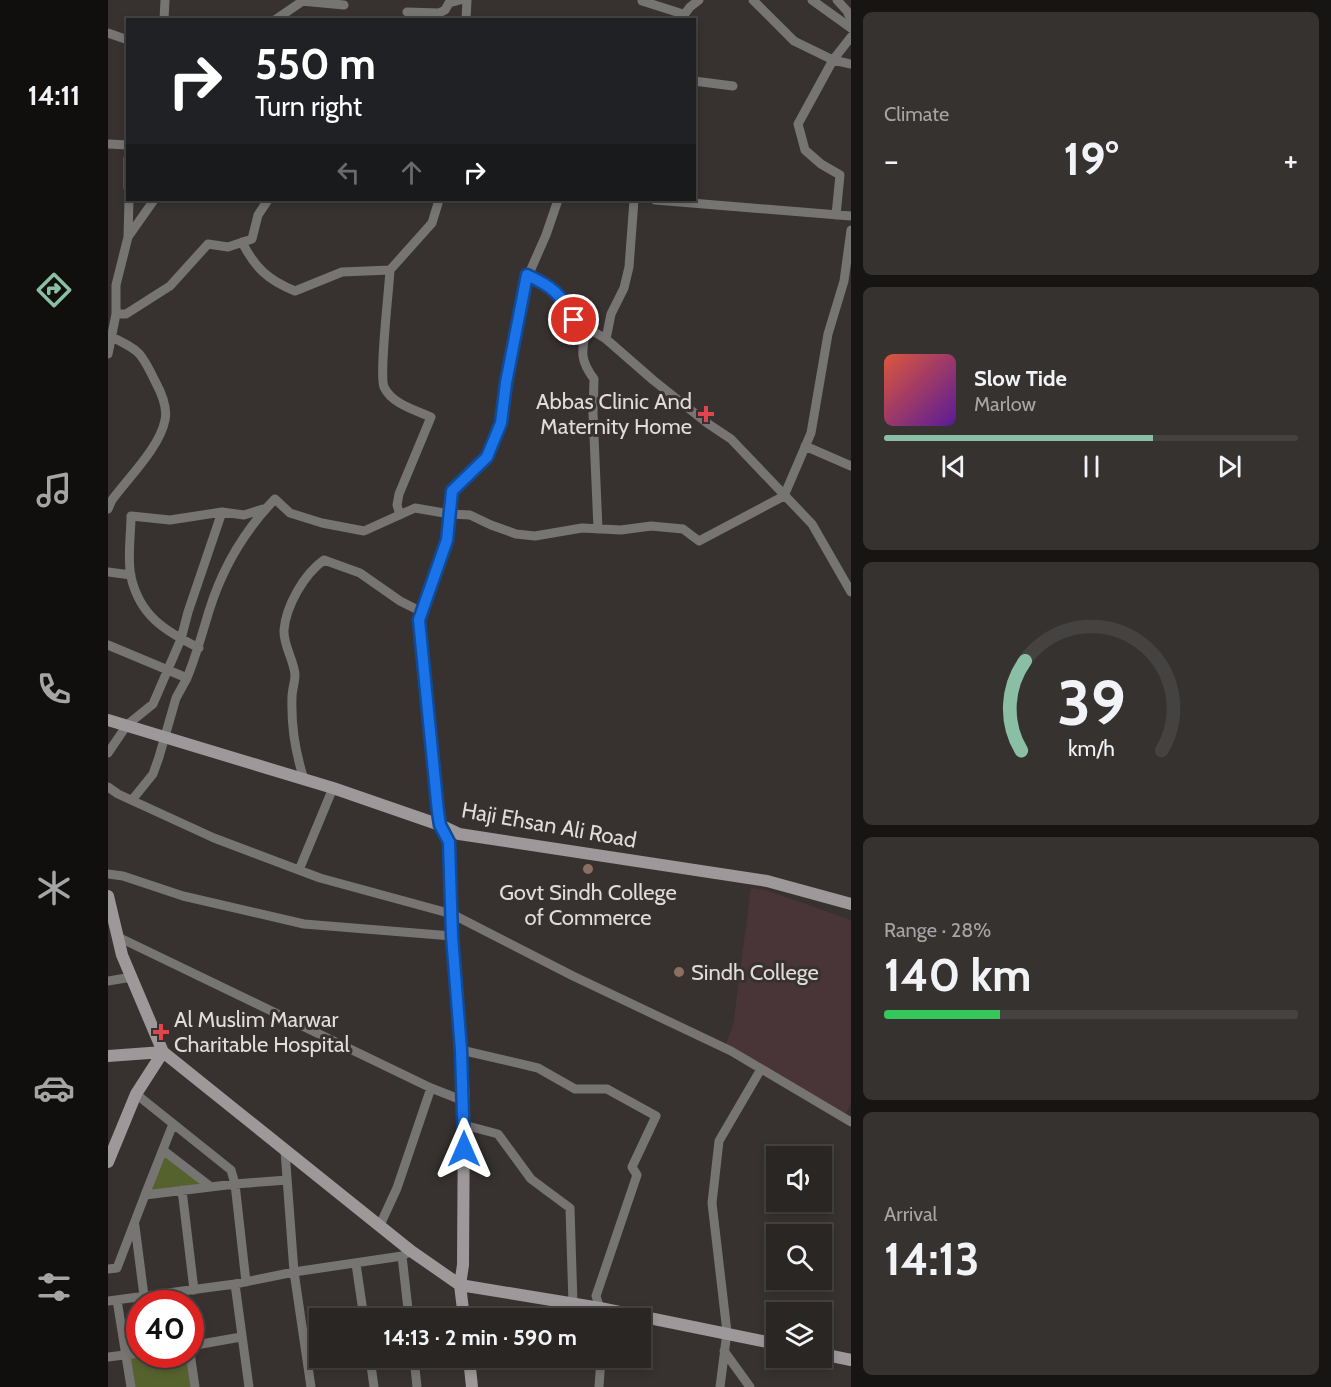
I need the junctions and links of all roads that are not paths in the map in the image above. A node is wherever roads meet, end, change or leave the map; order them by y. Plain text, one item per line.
1 (165, 0) edge
2 (460, 0) edge
3 (467, 0) edge
4 (699, 0) edge
5 (753, 0) edge
6 (812, 0) edge
7 (837, 0) edge
8 (303, 1) edge
9 (642, 2) dead end
10 (344, 5) dead end
11 (407, 12) dead end
12 (682, 17) edge
13 (164, 18) edge
14 (278, 18) edge
15 (466, 18) edge
16 (851, 20) edge
17 (851, 28) edge
18 (108, 33) edge
19 (851, 38) edge
20 (126, 39) edge
21 (832, 60) junction
22 (851, 64) edge
23 (696, 81) edge
24 (733, 86) dead end
25 (108, 144) edge
26 (126, 145) edge
27 (129, 201) edge
28 (153, 201) edge
29 (267, 201) edge
30 (439, 201) edge
31 (558, 201) edge
32 (634, 201) edge
33 (667, 201) edge
34 (836, 215) junction
35 (851, 216) edge
36 (851, 231) edge
37 (128, 237) junction
38 (242, 242) junction
39 (390, 270) junction
40 (527, 275) junction
41 (116, 314) junction
42 (586, 327) junction
43 (112, 337) junction
44 (606, 339) junction
45 (108, 354) edge
46 (805, 446) junction
47 (851, 466) edge
48 (784, 496) junction
49 (266, 508) junction
50 (108, 509) edge
51 (222, 512) junction
52 (450, 514) junction
53 (400, 515) junction
54 (598, 529) junction
55 (108, 572) edge
56 (131, 575) junction
57 (851, 592) edge
58 (422, 612) junction
59 (181, 639) junction
60 (108, 645) edge
61 (199, 648) junction
62 (168, 670) junction
63 (188, 678) junction
64 (108, 720) edge
65 (127, 725) junction
66 (164, 737) junction
67 (108, 753) edge
68 (304, 778) junction
69 (108, 787) edge
70 (333, 788) junction
71 (132, 800) junction
72 (440, 825) junction
73 (299, 870) junction
74 (108, 874) edge
75 (108, 896) edge
76 (851, 904) edge
77 (452, 914) junction
78 (452, 936) junction
79 (117, 937) junction
80 (132, 976) junction
81 (108, 981) edge
82 (461, 1050) junction
83 (163, 1052) junction
84 (108, 1056) edge
85 (760, 1069) junction
86 (431, 1088) junction
87 (136, 1094) junction
88 (464, 1101) junction
89 (851, 1122) edge
90 (173, 1124) junction
91 (464, 1125) junction
92 (163, 1150) junction
93 (285, 1151) junction
94 (108, 1162) edge
95 (287, 1180) junction
96 (235, 1184) junction
97 (211, 1186) junction
98 (182, 1190) junction
99 (146, 1195) junction
100 (135, 1223) junction
101 (380, 1225) junction
102 (406, 1254) junction
103 (356, 1263) junction
104 (108, 1269) edge
105 (294, 1272) junction
106 (246, 1282) junction
107 (235, 1284) junction
108 (460, 1285) junction
109 (143, 1290) edge
110 (194, 1290) joint
111 (112, 1300) edge
112 (573, 1304) junction
113 (363, 1308) edge
114 (409, 1308) edge
115 (463, 1308) edge
116 (586, 1308) edge
117 (600, 1308) edge
118 (651, 1320) edge
119 (727, 1332) junction
120 (241, 1337) junction
121 (766, 1341) edge
122 (204, 1344) edge
123 (724, 1351) junction
124 (124, 1355) junction
125 (832, 1356) edge
126 (108, 1357) edge
127 (851, 1360) edge
128 (192, 1368) edge
129 (371, 1368) edge
130 (415, 1368) edge
131 (470, 1368) edge
132 (600, 1368) edge
133 (131, 1387) edge
134 (195, 1387) edge
135 (249, 1387) edge
136 (311, 1387) edge
137 (374, 1387) edge
138 (417, 1387) edge
139 (472, 1387) edge
140 (599, 1387) edge
141 (720, 1387) edge
142 (750, 1387) edge

1 - 13 street
2 - 11 street
3 - 15 street
4 - 12 street
5 - 21 street
6 - 17 street
7 - 16 street
8 - 10 street
8 - 14 street
9 - 12 street
18 - 20 street
19 - 21 street
21 - 22 street
21 - 34 street
23 - 24 street
25 - 26 street
27 - 37 street
28 - 37 street
29 - 38 street
30 - 39 street
31 - 40 street
32 - 44 street
33 - 34 street
34 - 35 street
36 - 46 street
37 - 41 street
38 - 39 street
38 - 41 street
39 - 53 street
40 - 42 street
40 - 52 street
41 - 43 street
42 - 44 street
42 - 54 street
43 - 45 street
43 - 50 street
44 - 48 street
46 - 47 street
46 - 48 street
48 - 54 street
48 - 57 street
49 - 51 street
49 - 53 street
49 - 61 street
51 - 56 street
51 - 59 street
52 - 53 street
52 - 54 street
52 - 58 street
55 - 56 street
56 - 59 street
58 - 68 street
58 - 72 street
59 - 61 street
59 - 62 street
60 - 62 street
61 - 63 street
62 - 63 street
62 - 65 street
63 - 66 street
64 - 65 street, Haji Ehsan Ali Road
65 - 66 street, Haji Ehsan Ali Road
65 - 67 street
66 - 68 street, Haji Ehsan Ali Road
66 - 71 street
68 - 70 street, Haji Ehsan Ali Road
69 - 71 street
70 - 72 street, Haji Ehsan Ali Road
70 - 73 street
71 - 73 street
72 - 76 street, Haji Ehsan Ali Road
72 - 77 street
73 - 77 street
74 - 78 street
75 - 79 street
77 - 78 street
77 - 85 street
78 - 82 street
79 - 80 street
79 - 86 street
80 - 81 street
80 - 83 street
82 - 88 street
82 - 117 street
83 - 84 street
83 - 87 street
83 - 93 street
85 - 89 street
85 - 119 street
86 - 88 street
86 - 101 street
87 - 90 street
87 - 94 street
88 - 91 street
90 - 92 street
90 - 96 street
91 - 108 street
91 - 112 street
92 - 97 street
92 - 99 street
93 - 95 street
93 - 101 street
95 - 96 street
95 - 105 street
96 - 97 street
96 - 106 street
97 - 98 street
98 - 99 street
98 - 110 street
99 - 100 street
100 - 104 street
100 - 109 street
101 - 102 street
102 - 103 street
102 - 108 street
102 - 114 street
103 - 105 street
103 - 113 street
105 - 106 street
105 - 136 street
106 - 107 street
107 - 110 street
107 - 120 street
108 - 112 street
108 - 115 street
111 - 124 street
112 - 116 street
118 - 119 street
119 - 121 street
119 - 123 street
120 - 122 street
120 - 135 street
123 - 141 street
123 - 142 street
124 - 126 street
124 - 133 street
125 - 127 street
128 - 134 street
129 - 137 street
130 - 138 street
131 - 139 street
132 - 140 street

